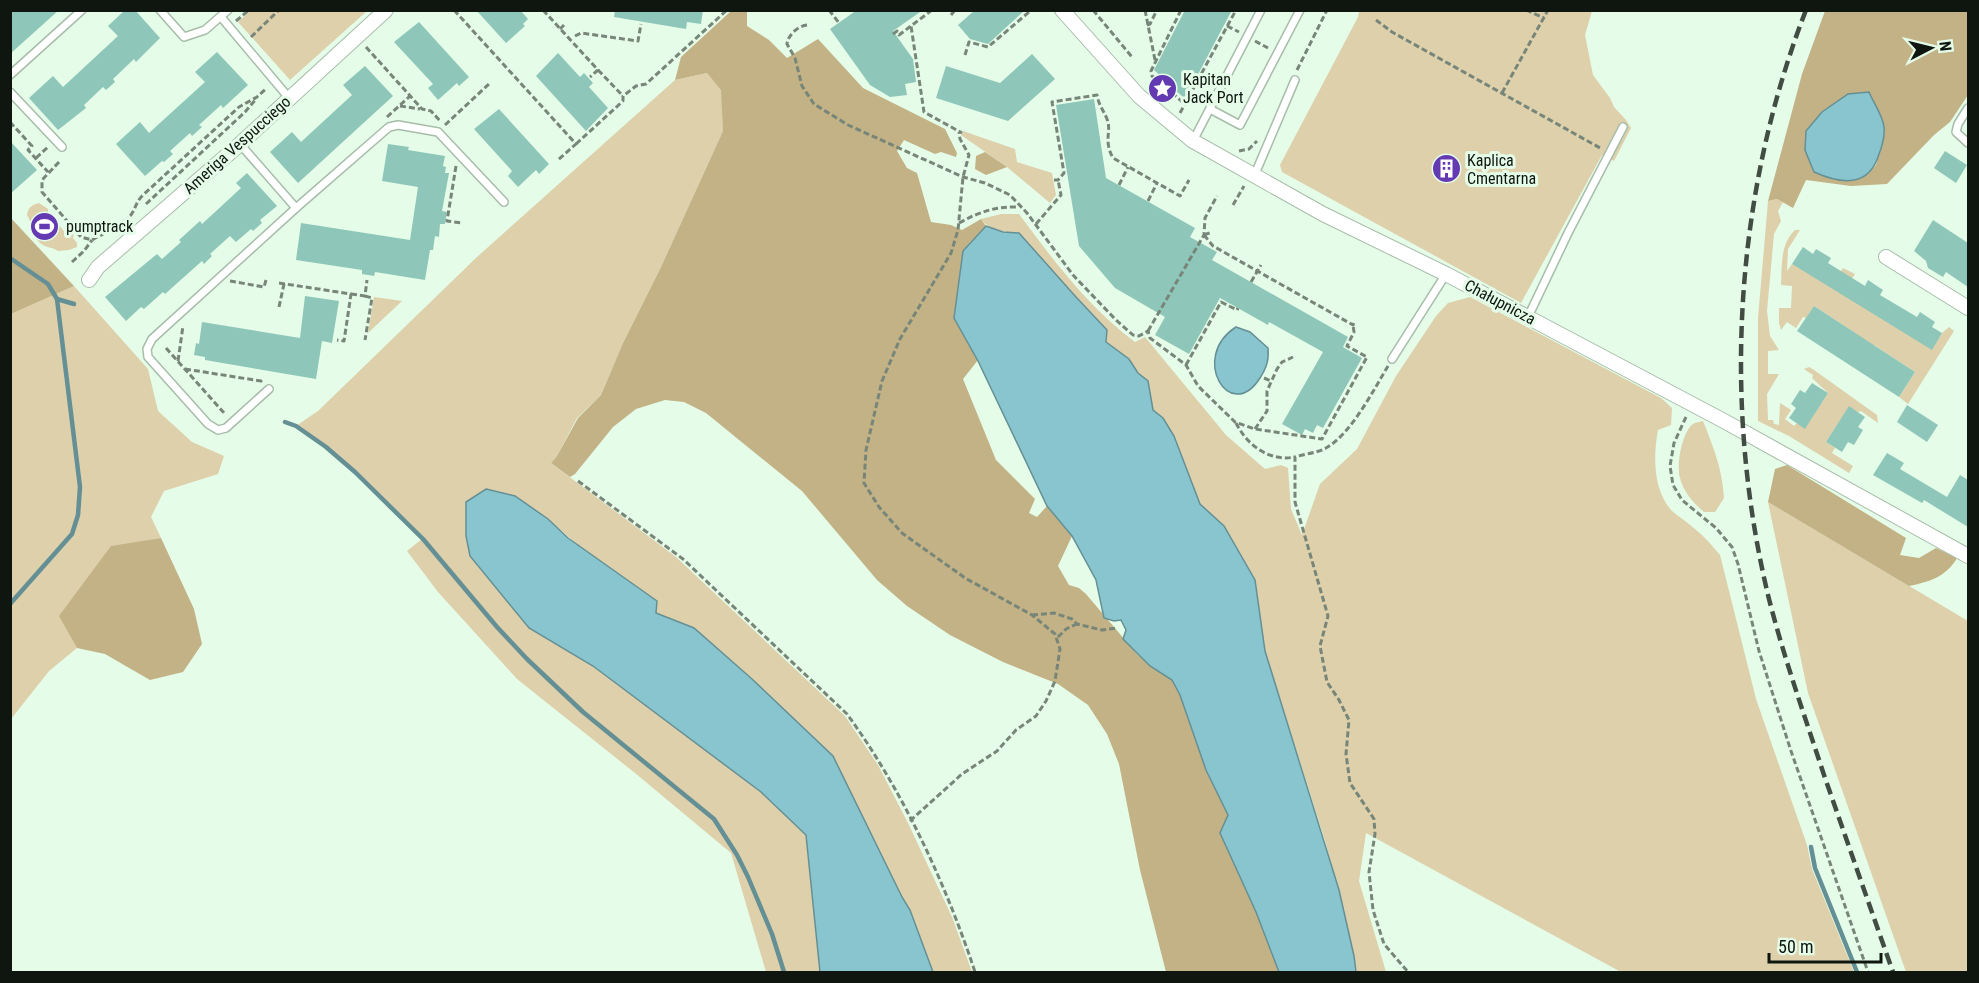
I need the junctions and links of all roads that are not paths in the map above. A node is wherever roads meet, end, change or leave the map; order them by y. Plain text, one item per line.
1 (82, 10) edge
2 (160, 10) edge
3 (228, 10) edge
4 (386, 10) edge
5 (1062, 10) edge
6 (1261, 10) edge
7 (1300, 10) edge
8 (221, 17) junction
9 (10, 75) edge
10 (1295, 80) road end
11 (10, 92) edge
12 (289, 98) junction
13 (1968, 108) edge
14 (1210, 109) junction
15 (1623, 127) dead end
16 (1192, 141) junction
17 (1968, 143) edge
18 (240, 144) junction
19 (62, 147) dead end
20 (1251, 178) junction
21 (504, 202) dead end
22 (296, 208) junction
23 (1886, 257) dead end
24 (1446, 274) junction
25 (89, 280) dead end
26 (1968, 308) edge
27 (1528, 317) junction
28 (1392, 360) road end
29 (269, 389) dead end
30 (1968, 556) edge

1 - 9 lane
2 - 8 lane
3 - 8 lane
4 - 12 street, Ameriga Vespucciego
5 - 16 street, Chałupnicza
6 - 14 lane
7 - 14 lane
8 - 12 lane
10 - 20 lane
11 - 19 lane
12 - 18 street, Ameriga Vespucciego
13 - 17 lane
14 - 16 lane
15 - 27 lane
16 - 20 street, Chałupnicza
18 - 22 lane
18 - 25 street, Ameriga Vespucciego
20 - 24 street, Chałupnicza
21 - 22 lane
22 - 29 lane
23 - 26 street
24 - 27 street, Chałupnicza
24 - 28 lane
27 - 30 street, Chałupnicza

